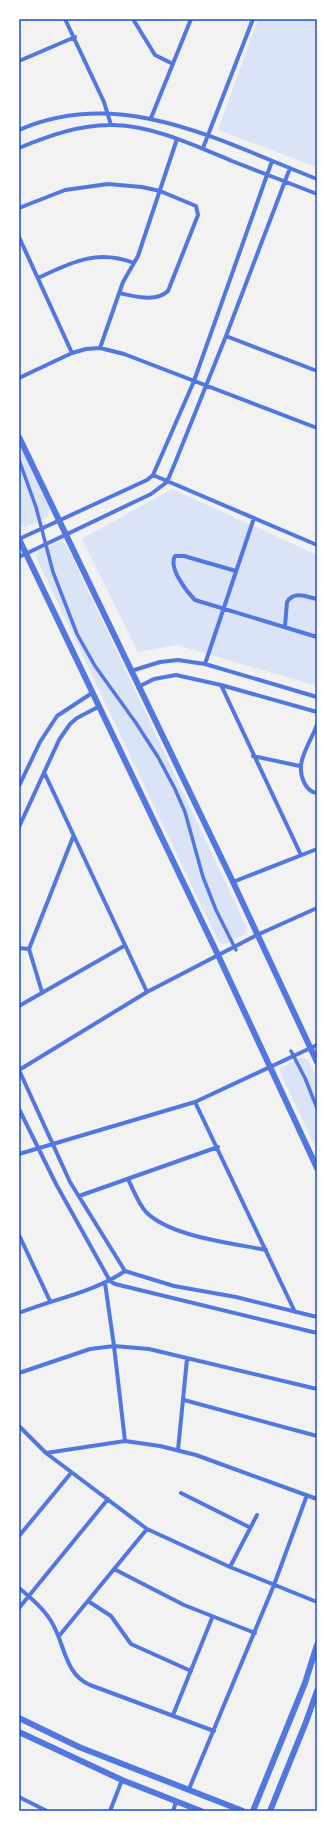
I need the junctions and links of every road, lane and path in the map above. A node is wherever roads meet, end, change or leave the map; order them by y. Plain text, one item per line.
1 (66, 19) edge
2 (133, 19) edge
3 (191, 19) edge
4 (253, 19) edge
5 (74, 37) junction
6 (19, 61) edge
7 (173, 64) junction
8 (108, 112) junction
9 (151, 118) junction
10 (111, 125) junction
11 (19, 130) edge
12 (208, 136) junction
13 (177, 139) junction
14 (19, 148) edge
15 (203, 148) junction
16 (272, 162) junction
17 (290, 168) junction
18 (268, 175) junction
19 (317, 178) edge
20 (284, 182) junction
21 (160, 191) junction
22 (317, 194) edge
23 (19, 208) edge
24 (19, 237) edge
25 (134, 263) junction
26 (38, 278) junction
27 (119, 293) junction
28 (226, 336) junction
29 (100, 348) junction
30 (72, 354) junction
31 (317, 371) edge
32 (19, 378) edge
33 (194, 381) junction
34 (206, 387) junction
35 (317, 428) edge
36 (19, 437) edge
37 (19, 460) edge
38 (153, 475) junction
39 (167, 482) junction
40 (254, 518) junction
41 (59, 521) junction
42 (42, 529) junction
43 (65, 534) junction
44 (19, 539) edge
45 (46, 544) junction
46 (317, 546) edge
47 (26, 554) junction
48 (19, 557) edge
49 (236, 571) junction
50 (317, 600) edge
51 (223, 609) junction
52 (285, 626) junction
53 (317, 637) edge
54 (205, 664) junction
55 (131, 671) junction
56 (221, 685) junction
57 (138, 687) junction
58 (92, 693) junction
59 (317, 697) edge
60 (98, 707) junction
61 (317, 712) edge
62 (317, 725) edge
63 (253, 756) junction
64 (300, 766) junction
65 (44, 772) junction
66 (19, 786) edge
67 (317, 793) edge
68 (19, 827) edge
69 (73, 837) junction
70 (317, 849) edge
71 (301, 855) junction
72 (233, 882) junction
73 (317, 908) edge
74 (257, 935) junction
75 (124, 946) junction
76 (19, 948) edge
77 (235, 948) junction
78 (29, 949) junction
79 (218, 955) junction
80 (42, 992) junction
81 (146, 992) junction
82 (19, 1006) edge
83 (317, 1045) edge
84 (310, 1048) junction
85 (291, 1051) dead end
86 (294, 1056) junction
87 (317, 1062) edge
88 (270, 1066) junction
89 (19, 1070) edge
90 (195, 1102) junction
91 (317, 1108) edge
92 (19, 1109) edge
93 (53, 1146) junction
94 (218, 1147) junction
95 (39, 1149) junction
96 (19, 1154) edge
97 (317, 1168) edge
98 (128, 1179) junction
99 (79, 1196) junction
100 (19, 1235) edge
101 (266, 1250) junction
102 (125, 1271) junction
103 (110, 1281) junction
104 (105, 1283) junction
105 (50, 1301) junction
106 (295, 1312) junction
107 (19, 1313) edge
108 (317, 1317) edge
109 (317, 1333) edge
110 (114, 1346) junction
111 (187, 1359) junction
112 (19, 1373) edge
113 (317, 1389) edge
114 (184, 1400) junction
115 (19, 1426) edge
116 (317, 1436) edge
117 (125, 1441) junction
118 (178, 1450) junction
119 (46, 1453) junction
120 (71, 1473) junction
121 (181, 1493) dead end
122 (307, 1495) junction
123 (108, 1499) junction
124 (317, 1499) edge
125 (257, 1515) dead end
126 (249, 1528) junction
127 (147, 1529) junction
128 (21, 1531) edge
129 (19, 1536) edge
130 (230, 1567) junction
131 (114, 1569) junction
132 (274, 1585) junction
133 (19, 1588) edge
134 (28, 1596) junction
135 (88, 1601) junction
136 (317, 1602) edge
137 (19, 1608) edge
138 (212, 1618) junction
139 (255, 1633) junction
140 (59, 1636) junction
141 (317, 1645) edge
142 (191, 1671) junction
143 (317, 1691) edge
144 (173, 1715) junction
145 (19, 1718) edge
146 (214, 1731) junction
147 (19, 1732) edge
148 (122, 1780) junction
149 (189, 1789) junction
150 (19, 1797) edge
151 (176, 1802) junction
152 (47, 1811) edge
153 (110, 1811) edge
154 (173, 1811) edge
155 (201, 1811) edge
156 (243, 1811) edge
157 (253, 1811) edge
158 (270, 1811) edge

1 - 5 street
2 - 7 street
3 - 7 street
4 - 12 street
5 - 6 street
5 - 8 street
7 - 9 street
8 - 9 street
8 - 10 street
8 - 11 street
9 - 12 street
10 - 13 street
10 - 14 street
12 - 15 street
12 - 16 street
13 - 15 street
13 - 21 street
15 - 18 street
16 - 17 street
16 - 18 street
17 - 19 street
17 - 20 street
18 - 20 street
18 - 33 street
20 - 22 street
20 - 28 street
21 - 23 street
21 - 25 street
21 - 27 street
24 - 26 street
25 - 26 street
25 - 27 street
26 - 30 street
27 - 29 street
28 - 31 street
28 - 34 street
29 - 30 street
29 - 33 street
30 - 32 street
33 - 34 street
33 - 38 street
34 - 35 street
34 - 39 street
36 - 41 street
37 - 42 street
38 - 39 street
38 - 41 street
39 - 40 street
39 - 43 street
40 - 46 street
40 - 49 street
41 - 42 street
41 - 43 street
42 - 44 street
42 - 45 street
43 - 45 street
43 - 55 street
44 - 47 street
45 - 47 street
45 - 77 street
47 - 48 street
47 - 58 street
49 - 51 street
49 - 51 street
50 - 52 street
51 - 52 street
51 - 54 street
52 - 53 street
54 - 55 street
54 - 59 street
55 - 57 street
56 - 57 street
56 - 61 street
56 - 63 street
57 - 72 street
58 - 60 street
58 - 66 street
60 - 65 street
60 - 79 street
62 - 64 street
63 - 64 street
63 - 71 street
64 - 67 street
65 - 68 street
65 - 69 street
69 - 75 street
69 - 78 street
70 - 71 street
71 - 72 street
72 - 74 street
73 - 74 street
74 - 77 street
74 - 84 street
75 - 80 street
75 - 81 street
76 - 78 street
77 - 79 street
78 - 80 street
79 - 81 street
79 - 88 street
80 - 82 street
81 - 89 street
83 - 84 street
84 - 86 street
84 - 87 street
85 - 86 street
86 - 88 street
86 - 91 street
88 - 90 street
88 - 97 street
89 - 93 street
90 - 93 street
90 - 94 street
92 - 95 street
93 - 95 street
93 - 99 street
94 - 98 street
94 - 101 street
95 - 96 street
95 - 103 street
98 - 99 street
98 - 101 street
99 - 102 street
100 - 105 street
101 - 106 street
102 - 103 street
102 - 106 street
103 - 104 street
103 - 109 street
104 - 105 street
104 - 110 street
105 - 107 street
106 - 108 street
110 - 111 street
110 - 112 street
110 - 117 street
111 - 113 street
111 - 114 street
114 - 116 street
114 - 118 street
115 - 119 street
117 - 118 street
117 - 119 street
118 - 122 street
119 - 120 street
120 - 123 street
120 - 128 street
121 - 126 street
122 - 124 street
122 - 132 street
123 - 127 street
123 - 134 street
125 - 126 street
126 - 130 street
127 - 130 street
127 - 131 street
128 - 129 street
130 - 132 street
131 - 135 street
131 - 138 street
132 - 136 street
132 - 139 street
133 - 134 street
134 - 137 street
134 - 140 street
135 - 140 street
135 - 142 street
138 - 139 street
138 - 142 street
139 - 146 street
140 - 144 street
141 - 157 street
142 - 144 street
143 - 158 street
144 - 146 street
145 - 149 street
146 - 149 street
147 - 148 street
148 - 151 street
148 - 153 street
149 - 156 street
150 - 152 street
151 - 154 street
151 - 155 street

